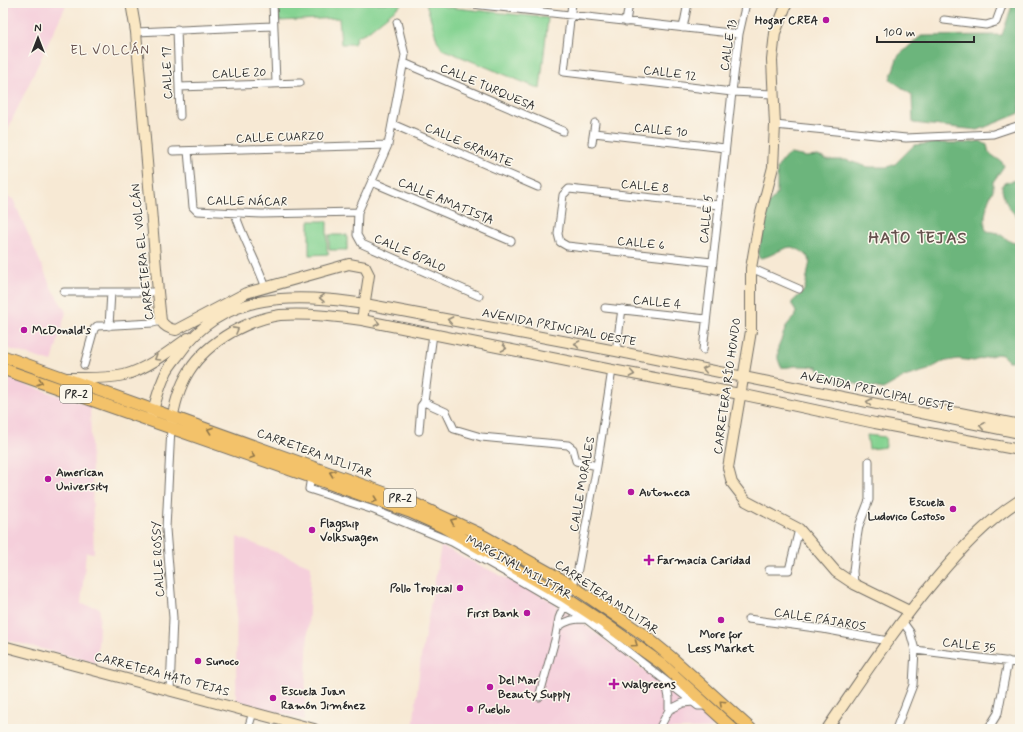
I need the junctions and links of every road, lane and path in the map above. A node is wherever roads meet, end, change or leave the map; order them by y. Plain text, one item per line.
1 (131, 3) edge
2 (273, 3) edge
3 (463, 3) edge
4 (572, 3) edge
5 (629, 3) edge
6 (688, 3) edge
7 (746, 3) edge
8 (787, 3) edge
9 (1003, 3) edge
10 (570, 16) junction
11 (944, 20) dead end
12 (397, 22) dead end
13 (626, 22) junction
14 (273, 26) junction
15 (683, 28) junction
16 (177, 29) junction
17 (136, 32) junction
18 (739, 34) junction
19 (404, 63) junction
20 (300, 82) dead end
21 (276, 83) junction
22 (179, 87) junction
23 (732, 92) junction
24 (773, 94) junction
25 (180, 116) dead end
26 (595, 123) dead end
27 (392, 124) junction
28 (775, 125) junction
29 (1020, 125) edge
30 (563, 131) dead end
31 (594, 133) junction
32 (592, 143) dead end
33 (388, 145) junction
34 (725, 148) junction
35 (173, 151) dead end
36 (188, 151) junction
37 (372, 182) junction
38 (538, 187) dead end
39 (719, 205) junction
40 (358, 212) junction
41 (235, 213) junction
42 (511, 241) dead end
43 (566, 246) joint
44 (712, 262) junction
45 (751, 268) junction
46 (266, 288) junction
47 (799, 289) dead end
48 (64, 292) dead end
49 (111, 292) junction
50 (158, 292) junction
51 (479, 296) dead end
52 (365, 304) junction
53 (605, 308) dead end
54 (622, 309) junction
55 (706, 318) junction
56 (362, 320) junction
57 (161, 321) junction
58 (109, 326) junction
59 (201, 329) junction
60 (433, 334) junction
61 (703, 350) dead end
62 (616, 351) junction
63 (3, 356) edge
64 (84, 365) dead end
65 (3, 369) edge
66 (612, 370) junction
67 (743, 377) junction
68 (68, 378) junction
69 (740, 394) junction
70 (424, 402) junction
71 (154, 409) junction
72 (907, 410) junction
73 (172, 416) junction
74 (150, 420) junction
75 (1020, 425) edge
76 (171, 427) junction
77 (419, 431) dead end
78 (1020, 433) edge
79 (997, 446) junction
80 (1020, 450) edge
81 (1020, 455) edge
82 (869, 461) dead end
83 (597, 466) junction
84 (1020, 500) edge
85 (799, 528) junction
86 (769, 570) dead end
87 (854, 584) junction
88 (572, 586) junction
89 (566, 602) junction
90 (909, 611) junction
91 (586, 619) junction
92 (748, 619) dead end
93 (902, 621) junction
94 (558, 627) junction
95 (888, 641) junction
96 (3, 646) edge
97 (915, 650) junction
98 (1008, 661) junction
99 (1020, 663) edge
100 (666, 682) junction
101 (170, 690) junction
102 (539, 697) dead end
103 (693, 702) junction
104 (708, 706) junction
105 (669, 710) junction
106 (252, 712) junction
107 (248, 729) edge
108 (314, 729) edge
109 (659, 729) edge
110 (733, 729) edge
111 (751, 729) edge
112 (827, 729) edge
113 (896, 729) edge
114 (988, 729) edge

1 - 17 main road, CARRETERA EL VOLCÁN
2 - 14 street
3 - 10 street
4 - 10 street
5 - 13 street
6 - 15 street
7 - 18 street, CALLE 13
8 - 24 main road, CARRETERA RÍO HONDO
9 - 11 street
10 - 13 street
10 - 23 street, CALLE 12
12 - 19 street
13 - 15 street
14 - 16 street
14 - 21 street
15 - 18 street
16 - 17 street
16 - 22 street, CALLE 17
17 - 50 main road, CARRETERA EL VOLCÁN
18 - 23 street, CALLE 13
19 - 27 street
19 - 30 street, CALLE TURQUESA
20 - 21 street, CALLE 20
21 - 22 street, CALLE 20
22 - 25 street, CALLE 17
23 - 24 street, CALLE 12
23 - 34 street, CALLE 5
24 - 28 main road, CARRETERA RÍO HONDO
26 - 31 street
27 - 33 street
27 - 38 street, CALLE GRANATE
28 - 29 street
28 - 45 main road, CARRETERA RÍO HONDO
31 - 32 street
31 - 34 street, CALLE 10
33 - 36 street, CALLE CUARZO
33 - 37 street
34 - 39 street, CALLE 5
35 - 36 street, CALLE CUARZO
36 - 41 street, CALLE NÁCAR
37 - 40 street
37 - 42 street, CALLE AMATISTA
39 - 43 street, CALLE 8
39 - 44 street, CALLE 5
40 - 41 street, CALLE NÁCAR
40 - 51 street, CALLE ÓPALO
41 - 46 street
43 - 44 street, CALLE 6
44 - 55 street, CALLE 5
45 - 47 street
45 - 67 main road, CARRETERA RÍO HONDO
46 - 52 main road, CARRETERA EL VOLCÁN
46 - 57 main road, CARRETERA EL VOLCÁN
48 - 49 street
49 - 50 street
49 - 58 street
50 - 57 main road, CARRETERA EL VOLCÁN
52 - 56 main road, CARRETERA EL VOLCÁN
52 -> 59 main road, AVENIDA PRINCIPAL OESTE
62 -> 52 main road, AVENIDA PRINCIPAL OESTE
53 - 54 street, CALLE 4
54 - 55 street, CALLE 4
54 - 62 street
55 - 61 street, CALLE 5
56 -> 60 main road
73 -> 56 main road
57 - 58 street
58 - 64 street
59 -> 68 main road
59 - 71 main road, AVENIDA PRINCIPAL OESTE
60 -> 66 main road
60 - 70 street
67 -> 62 main road, AVENIDA PRINCIPAL OESTE
63 - 68 main road, CARRETERA MILITAR / PR-2
65 -> 74 main road, CARRETERA MILITAR / PR-2
66 -> 69 main road
66 - 83 street, CALLE MORALES
67 - 69 main road, CARRETERA RÍO HONDO
72 -> 67 main road, AVENIDA PRINCIPAL OESTE
68 - 71 main road, CARRETERA MILITAR / PR-2
69 - 79 main road
69 - 85 main road, CARRETERA RÍO HONDO
70 - 77 street
70 - 83 street
71 - 73 main road, CARRETERA MILITAR / PR-2
71 - 74 main road, AVENIDA PRINCIPAL OESTE
72 - 75 main road
78 -> 72 main road, AVENIDA PRINCIPAL OESTE
73 - 76 main road
88 -> 73 main road, CARRETERA MILITAR / PR-2
74 - 76 main road, CARRETERA MILITAR / PR-2
76 -> 89 main road, CARRETERA MILITAR / PR-2
76 - 101 street, CALLE ROSSY
79 - 80 main road
79 - 81 main road
82 - 87 street
83 - 88 street, CALLE MORALES
84 - 90 main road
85 - 86 street
85 - 87 main road, CARRETERA RÍO HONDO
87 - 90 main road, CARRETERA RÍO HONDO
88 - 89 street, CALLE MORALES
111 -> 88 main road, CARRETERA MILITAR / PR-2
89 - 91 street, MARGINAL MILITAR
89 - 94 street, CALLE MORALES
89 -> 104 main road, CARRETERA MILITAR / PR-2
90 - 93 main road
91 - 94 street
91 - 100 street, MARGINAL MILITAR
92 - 95 street, CALLE PÁJAROS
93 - 95 main road
93 - 97 street
94 - 102 street, CALLE MORALES
95 - 112 main road
96 - 101 main road, CARRETERA HATO TEJAS
97 - 98 street, CALLE 35
97 - 113 street
98 - 99 street, CALLE 35
98 - 114 street
100 - 103 street, MARGINAL MILITAR
100 - 105 street
101 - 106 main road, CARRETERA HATO TEJAS
103 - 104 street, MARGINAL MILITAR
103 - 105 street
104 - 110 main road, CARRETERA MILITAR / PR-2
105 - 109 street
106 - 107 street
106 - 108 main road, CARRETERA HATO TEJAS

